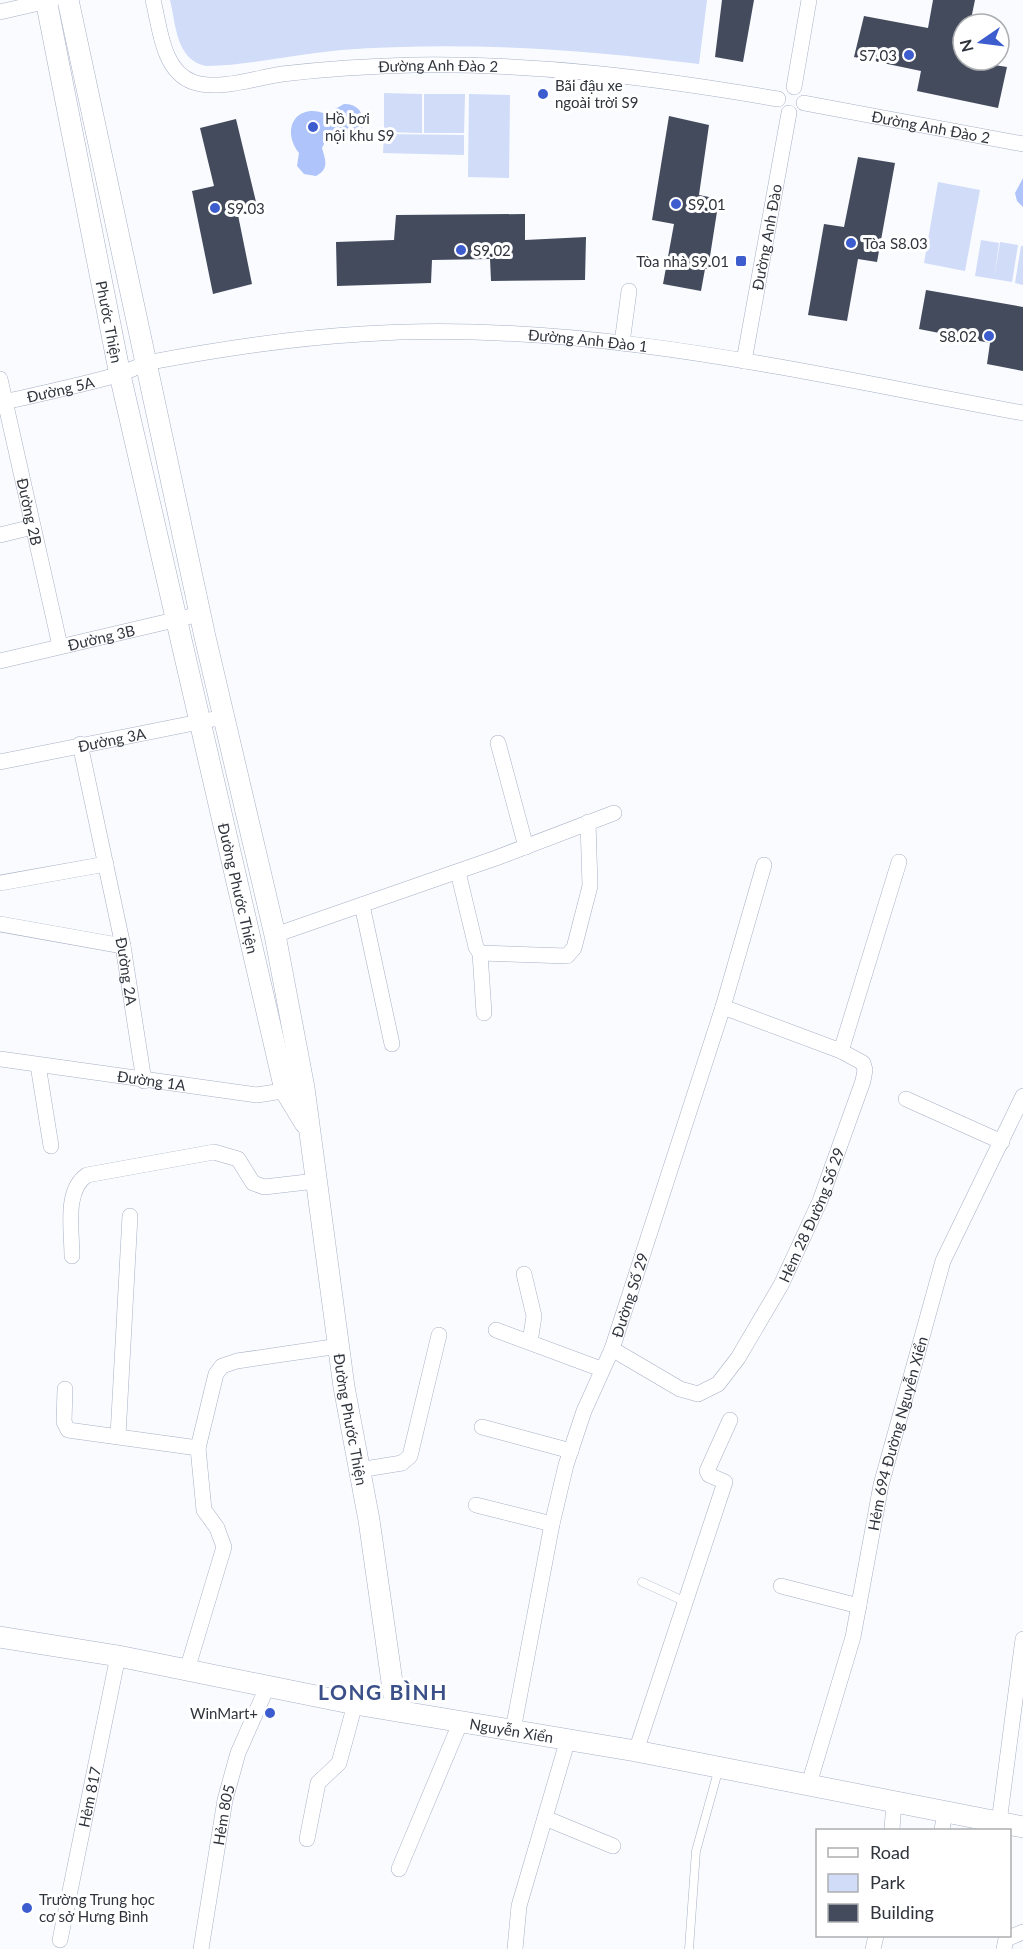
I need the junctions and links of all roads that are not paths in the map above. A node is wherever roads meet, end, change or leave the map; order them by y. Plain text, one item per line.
1 (48, 0) edge
2 (68, 0) edge
3 (153, 0) edge
4 (809, 0) edge
5 (0, 12) edge
6 (794, 87) junction
7 (778, 99) junction
8 (804, 103) junction
9 (789, 113) junction
10 (1023, 144) edge
11 (629, 291) dead end
12 (622, 343) junction
13 (744, 361) junction
14 (147, 363) junction
15 (120, 375) junction
16 (0, 379) edge
17 (3, 402) edge
18 (1023, 413) edge
19 (33, 527) junction
20 (0, 535) edge
21 (200, 614) junction
22 (176, 619) junction
23 (205, 637) joint
24 (183, 643) joint
25 (60, 646) junction
26 (0, 661) edge
27 (199, 712) junction
28 (224, 717) junction
29 (498, 743) dead end
30 (80, 744) junction
31 (0, 762) edge
32 (614, 813) dead end
33 (588, 822) junction
34 (526, 847) junction
35 (899, 862) dead end
36 (106, 864) junction
37 (764, 865) dead end
38 (458, 872) junction
39 (0, 884) edge
40 (362, 905) junction
41 (0, 924) edge
42 (275, 934) junction
43 (123, 946) junction
44 (480, 953) junction
45 (723, 1007) junction
46 (484, 1012) dead end
47 (392, 1044) dead end
48 (841, 1050) junction
49 (0, 1059) edge
50 (38, 1065) junction
51 (144, 1081) junction
52 (294, 1089) junction
53 (1023, 1096) edge
54 (906, 1099) dead end
55 (1002, 1142) junction
56 (51, 1146) dead end
57 (315, 1181) junction
58 (130, 1216) dead end
59 (72, 1256) dead end
60 (524, 1274) dead end
61 (496, 1329) dead end
62 (439, 1335) dead end
63 (530, 1342) junction
64 (339, 1346) junction
65 (612, 1349) junction
66 (601, 1369) junction
67 (64, 1389) dead end
68 (730, 1420) dead end
69 (482, 1427) dead end
70 (118, 1437) junction
71 (198, 1448) junction
72 (571, 1451) junction
73 (359, 1470) junction
74 (476, 1504) dead end
75 (552, 1524) junction
76 (642, 1582) dead end
77 (781, 1586) dead end
78 (686, 1602) junction
79 (859, 1606) junction
80 (0, 1636) edge
81 (1023, 1639) edge
82 (118, 1656) junction
83 (187, 1670) junction
84 (268, 1685) junction
85 (355, 1704) junction
86 (396, 1710) junction
87 (461, 1721) junction
88 (513, 1730) junction
89 (568, 1739) junction
90 (636, 1751) junction
91 (719, 1768) junction
92 (809, 1784) junction
93 (894, 1801) junction
94 (545, 1818) junction
95 (944, 1821) edge
96 (999, 1826) edge
97 (1023, 1827) edge
98 (892, 1829) edge
99 (308, 1839) dead end
100 (613, 1846) dead end
101 (399, 1869) dead end
102 (1011, 1937) edge
103 (60, 1940) dead end
104 (512, 1945) edge
105 (201, 1949) edge
106 (689, 1949) edge
107 (1004, 1949) edge

1 - 5 street
1 - 15 street, Phước Thiện
2 - 14 street, Phước Thiện
3 - 7 street, Đường Anh Đào 2
4 - 6 street
6 - 7 street
6 - 8 street
7 - 9 street
8 - 9 street
8 - 10 street, Đường Anh Đào 2
9 - 13 street, Đường Anh Đào
11 - 12 street
12 - 13 street, Đường Anh Đào 1
12 - 14 street, Đường Anh Đào 1
13 - 18 street, Đường Anh Đào 1
14 - 15 street, Đường Anh Đào 1
14 - 21 street, Phước Thiện
15 - 17 street, Đường 5A
15 - 22 street, Phước Thiện
16 - 17 street, Đường 2B
17 - 19 street, Đường 2B
19 - 20 street
19 - 25 street, Đường 2B
21 - 22 street, Đường 3B
21 - 23 street, Phước Thiện
22 - 24 street, Phước Thiện
22 - 25 street, Đường 3B
23 - 28 street, Đường Phước Thiện
24 - 27 street, Đường Phước Thiện
25 - 26 street, Đường 3B
27 - 28 street, Đường 3A
27 - 30 street, Đường 3A
27 - 52 street, Đường Phước Thiện
28 - 42 street, Đường Phước Thiện
29 - 34 street
30 - 31 street, Đường 3A
30 - 36 street, Đường 2A
32 - 33 street
33 - 34 street
33 - 44 street
34 - 38 street
35 - 48 street
36 - 39 street
36 - 43 street, Đường 2A
37 - 45 street, Đường Số 29
38 - 40 street
38 - 44 street
40 - 42 street
40 - 47 street
41 - 43 street
42 - 52 street, Đường Phước Thiện
43 - 51 street, Đường 2A
44 - 46 street
45 - 48 street, Hẻm 28 Đường Số 29
45 - 65 street, Đường Số 29
48 - 65 street, Hẻm 28 Đường Số 29
49 - 50 street, Đường 1A
50 - 51 street, Đường 1A
50 - 56 street
51 - 52 street, Đường 1A
52 - 57 street, Đường Phước Thiện
53 - 55 street, Hẻm 694 Đường Nguyễn Xiển
54 - 55 street
55 - 79 street, Hẻm 694 Đường Nguyễn Xiển
57 - 59 street
57 - 64 street, Đường Phước Thiện
58 - 70 street
60 - 63 street
61 - 63 street
62 - 73 street
63 - 66 street
64 - 71 street
64 - 73 street, Đường Phước Thiện
65 - 66 street, Đường Số 29
66 - 72 street, Đường Số 29
67 - 70 street
68 - 78 street
69 - 72 street
70 - 71 street
71 - 83 street
72 - 75 street, Đường Số 29
73 - 86 street, Đường Phước Thiện
74 - 75 street
75 - 88 street, Đường Số 29
76 - 78 lane
77 - 79 street
78 - 90 street
79 - 92 street, Hẻm 694 Đường Nguyễn Xiển
80 - 82 street, Nguyễn Xiển
81 - 96 street
82 - 83 street, Nguyễn Xiển
82 - 103 street, Hẻm 817
83 - 84 street, Nguyễn Xiển
84 - 85 street, Nguyễn Xiển
84 - 105 street, Hẻm 805
85 - 86 street, Nguyễn Xiển
85 - 99 street
86 - 87 street, Nguyễn Xiển
87 - 88 street, Nguyễn Xiển
87 - 101 street
88 - 89 street, Nguyễn Xiển
89 - 90 street, Nguyễn Xiển
89 - 94 street
90 - 91 street, Nguyễn Xiển
91 - 92 street, Nguyễn Xiển
91 - 106 lane
92 - 93 street, Nguyễn Xiển
93 - 95 street, Nguyễn Xiển
93 - 98 street
94 - 100 street
94 - 104 street
95 - 96 street, Nguyễn Xiển
96 - 97 street, Nguyễn Xiển
102 - 107 street

